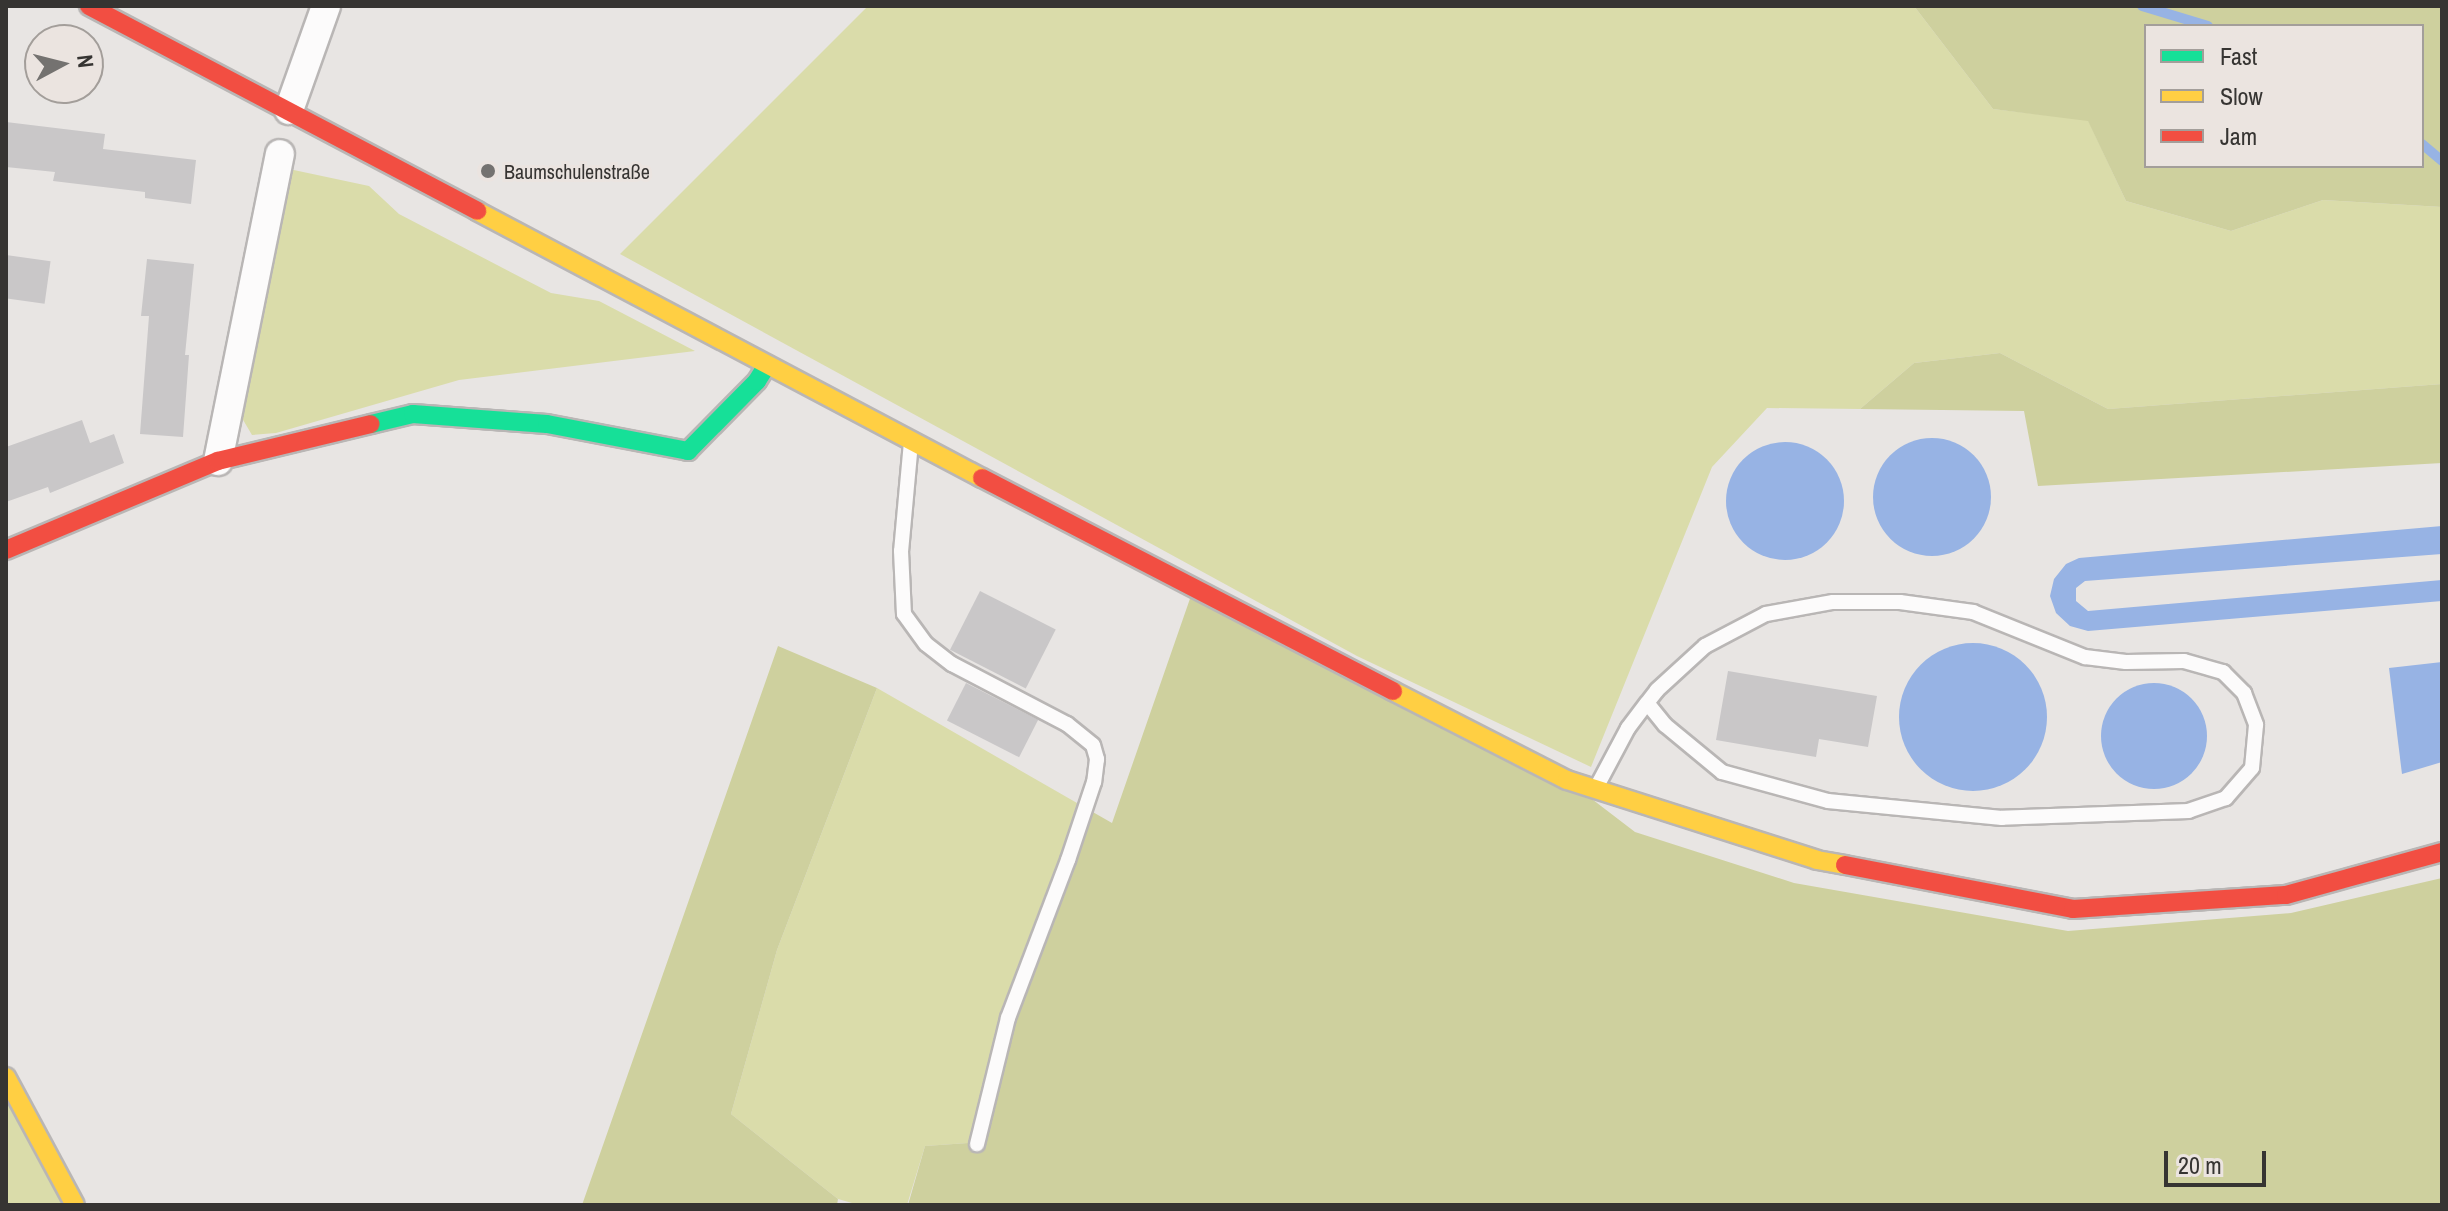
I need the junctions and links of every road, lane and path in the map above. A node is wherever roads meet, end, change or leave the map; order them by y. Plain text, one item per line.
1 (89, 6) edge
2 (326, 6) edge
3 (289, 110) junction
4 (280, 154) dead end
5 (767, 365) junction
6 (911, 441) junction
7 (218, 461) junction
8 (6, 550) edge
9 (1647, 703) junction
10 (1595, 790) junction
11 (2442, 852) edge
12 (6, 1077) edge
13 (977, 1144) dead end
14 (75, 1205) edge

1 - 3 main road
2 - 3 street
3 - 5 main road
4 - 7 street
5 - 6 main road
5 - 7 main road
6 - 10 main road
6 - 13 lane
7 - 8 main road
9 - 9 lane
9 - 10 lane
10 - 11 main road
12 - 14 main road

